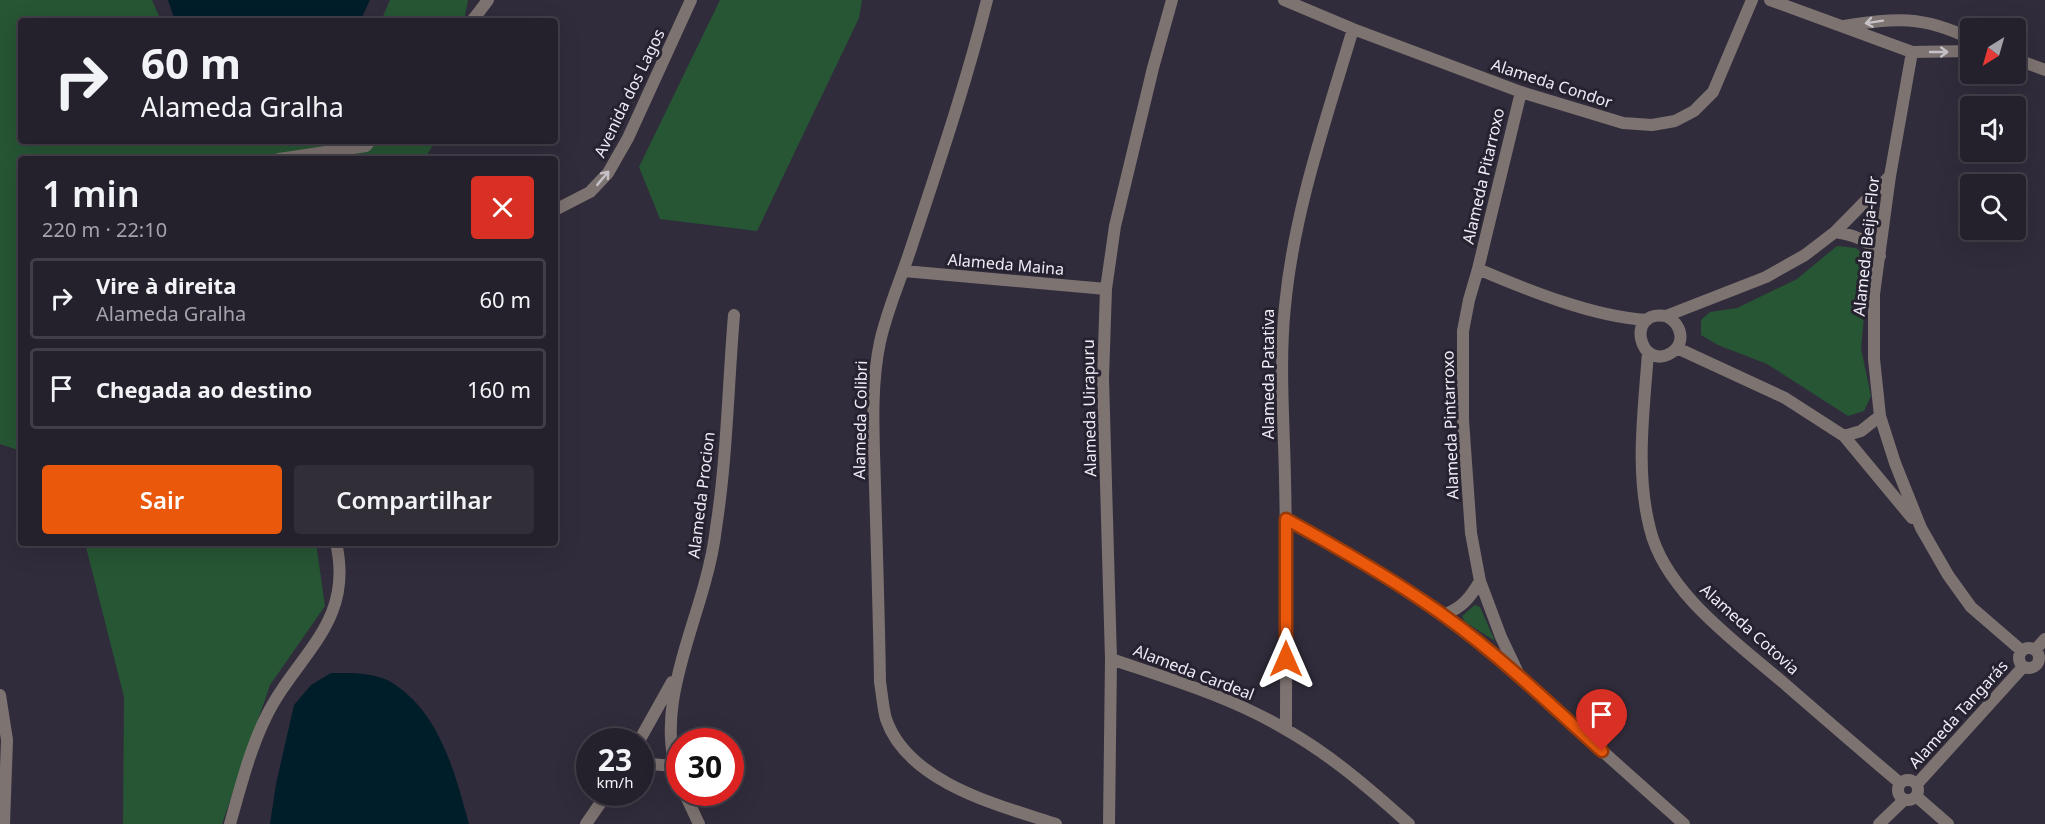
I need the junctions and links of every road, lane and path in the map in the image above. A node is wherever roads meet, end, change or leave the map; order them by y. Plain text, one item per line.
1 (488, 0) edge
2 (691, 0) edge
3 (987, 0) edge
4 (1172, 0) edge
5 (1284, 0) edge
6 (1752, 0) edge
7 (1770, 0) edge
8 (474, 18) edge
9 (1844, 27) junction
10 (1353, 29) junction
11 (1960, 34) edge
12 (1960, 51) edge
13 (1912, 52) junction
14 (2026, 63) edge
15 (2045, 70) edge
16 (1521, 92) junction
17 (368, 144) edge
18 (299, 156) edge
19 (1890, 176) junction
20 (558, 208) edge
21 (1836, 232) junction
22 (1880, 256) junction
23 (1478, 269) junction
24 (904, 271) junction
25 (1106, 289) junction
26 (734, 315) dead end
27 (1666, 316) junction
28 (1647, 320) junction
29 (1677, 348) junction
30 (1648, 352) junction
31 (1880, 416) junction
32 (1844, 436) junction
33 (1286, 519) junction
34 (1921, 528) junction
35 (337, 546) edge
36 (1480, 581) junction
37 (1443, 615) junction
38 (2045, 639) edge
39 (2029, 651) junction
40 (1111, 659) junction
41 (680, 666) junction
42 (2035, 668) edge
43 (1520, 678) junction
44 (0, 695) edge
45 (646, 728) edge
46 (672, 728) edge
47 (1286, 729) junction
48 (1900, 783) junction
49 (1917, 784) junction
50 (1917, 797) junction
51 (1904, 800) junction
52 (598, 806) edge
53 (691, 806) edge
54 (4, 824) edge
55 (230, 824) edge
56 (586, 824) edge
57 (699, 824) edge
58 (1056, 824) edge
59 (1109, 824) edge
60 (1409, 824) edge
61 (1684, 824) edge
62 (1880, 824) edge
63 (1948, 824) edge

1 - 8 street
20 -> 2 street, Avenida dos Lagos
3 - 24 street, Alameda Colibri
4 - 25 street, Alameda Uirapuru
5 - 10 street, Alameda Condor
6 - 16 street, Alameda Condor
7 - 9 street
11 -> 9 street
9 - 13 street
10 - 16 street, Alameda Condor
10 - 33 street, Alameda Patativa
13 -> 12 street
13 - 19 street, Alameda Beija-Flor
14 - 15 street
16 - 23 street, Alameda Pitarroxo
17 - 18 street
19 - 21 street
19 - 22 street, Alameda Beija-Flor
21 - 22 street
21 - 27 street
22 - 31 street, Alameda Beija-Flor
23 - 28 street
23 - 36 street, Alameda Pintarroxo
24 - 25 street, Alameda Maina
24 - 58 street, Alameda Colibri
25 - 40 street, Alameda Uirapuru
26 - 41 street, Alameda Procion
27 - 28 street
27 - 29 street
28 - 30 street
29 - 30 street
29 - 32 street
30 - 48 street, Alameda Cotovia
31 - 32 street
31 - 34 street, Alameda Beija-Flor
32 - 34 street
33 - 37 street
33 - 47 street, Alameda Patativa
34 - 39 street, Alameda Beija-Flor
35 - 55 street
36 - 37 street
36 - 43 street, Alameda Pintarroxo
37 - 43 street
38 - 39 street
39 - 42 street
39 - 42 street
40 - 47 street, Alameda Cardeal
40 - 59 street, Alameda Uirapuru
41 - 45 street
41 - 46 street, Alameda Procion
42 - 49 street, Alameda Tangarás
43 - 61 street
44 - 54 street
47 - 60 street, Alameda Cardeal
48 - 49 street
48 - 51 street
49 - 50 street
50 - 51 street
50 - 63 street
51 - 62 street
52 - 56 street
53 - 57 street

